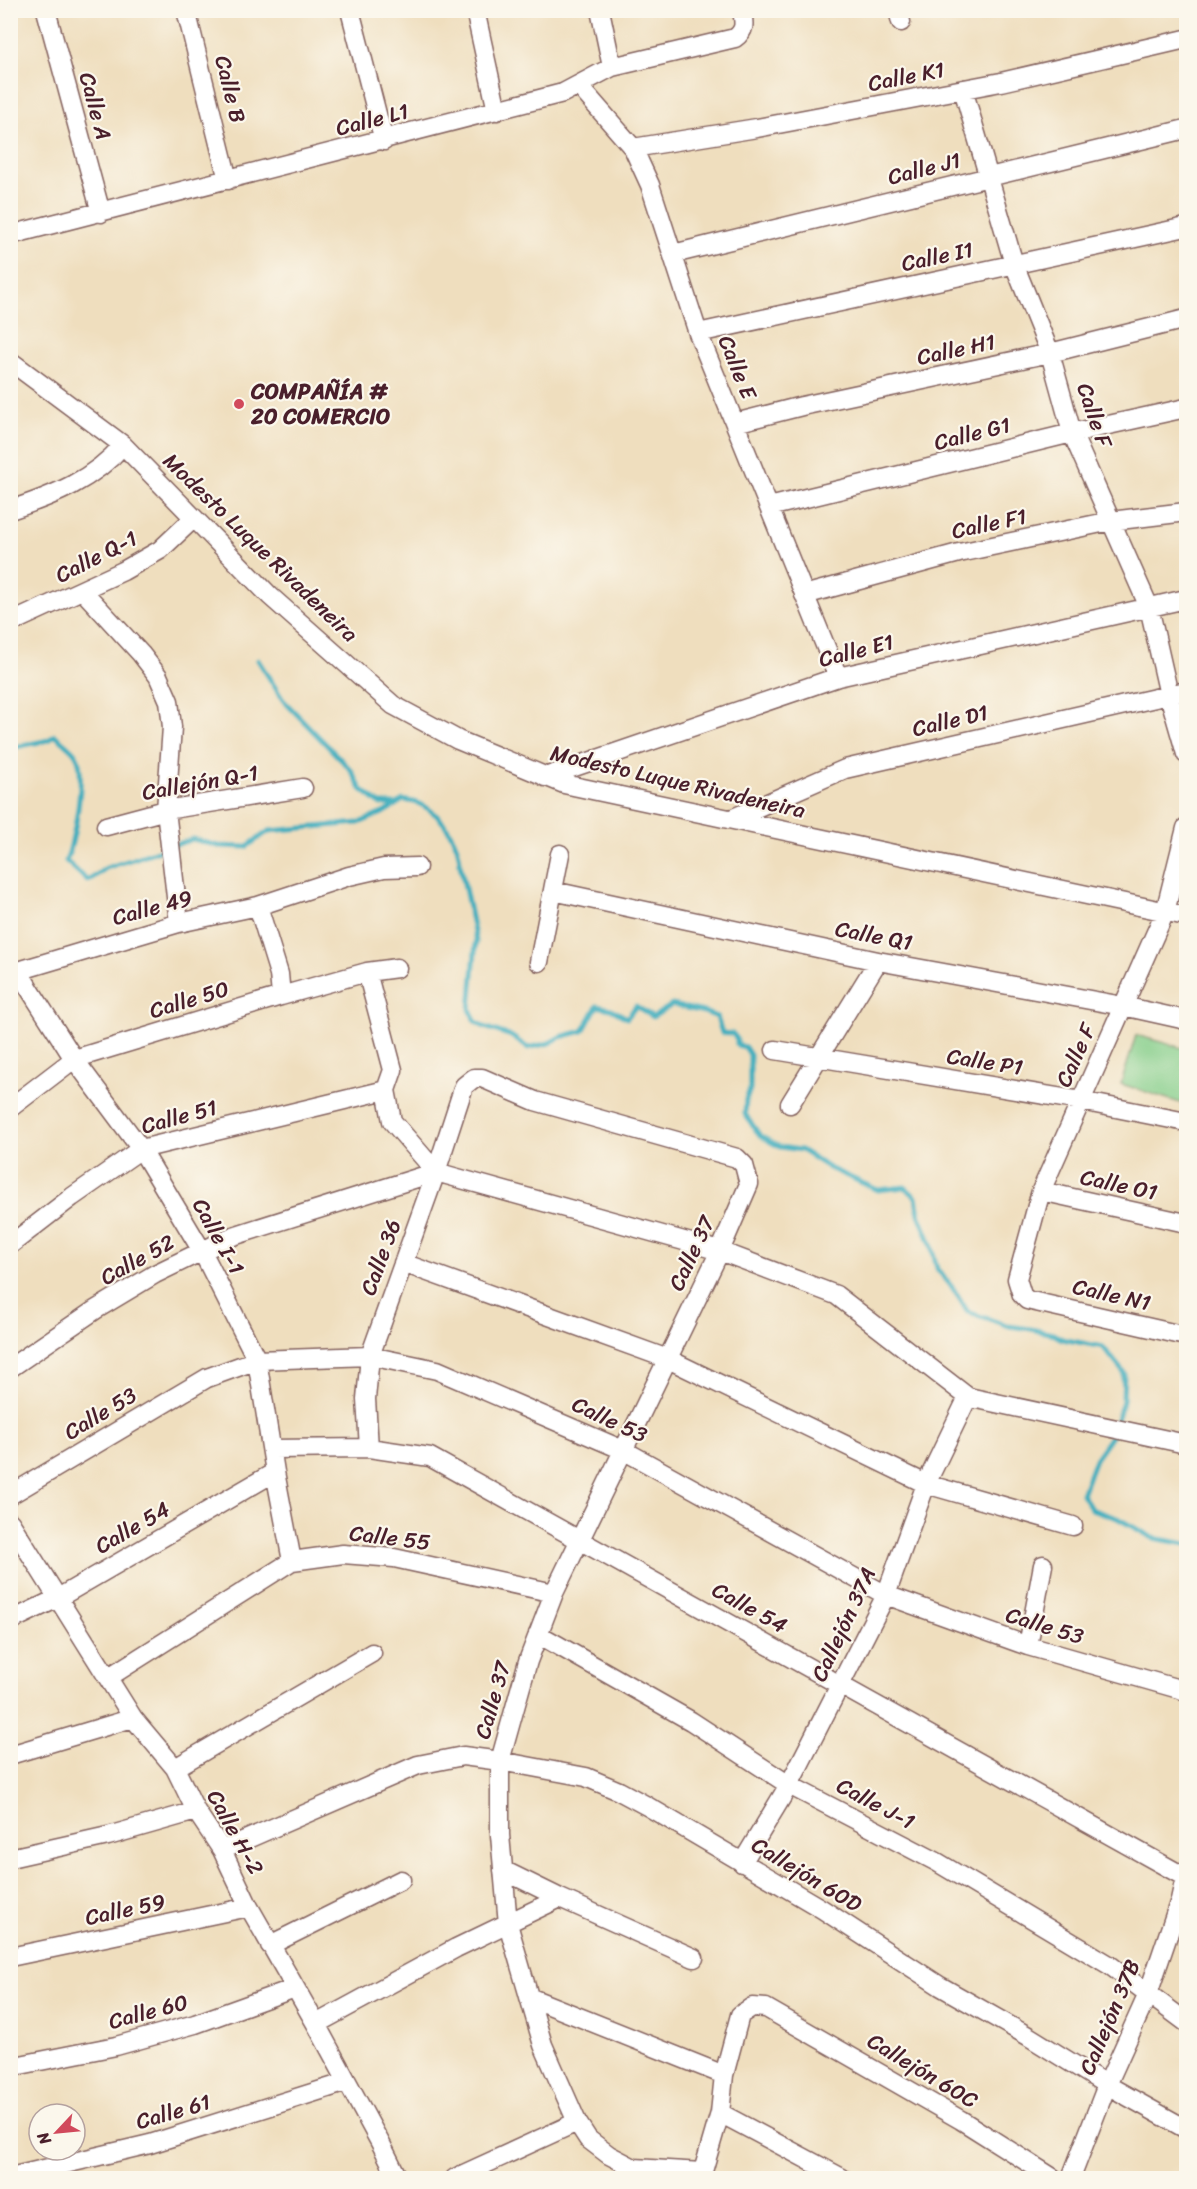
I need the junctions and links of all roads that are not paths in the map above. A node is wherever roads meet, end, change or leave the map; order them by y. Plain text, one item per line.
1 (46, 10) edge
2 (186, 10) edge
3 (350, 10) edge
4 (475, 10) edge
5 (600, 10) edge
6 (742, 10) edge
7 (1186, 39) edge
8 (612, 67) junction
9 (579, 86) junction
10 (963, 89) junction
11 (497, 111) junction
12 (1186, 129) edge
13 (384, 141) junction
14 (633, 148) junction
15 (988, 177) junction
16 (228, 180) junction
17 (100, 213) junction
18 (1186, 226) edge
19 (10, 236) edge
20 (673, 254) junction
21 (1014, 264) junction
22 (1186, 319) edge
23 (698, 333) junction
24 (1050, 353) junction
25 (10, 361) edge
26 (1186, 408) edge
27 (735, 423) junction
28 (1072, 433) junction
29 (123, 445) junction
30 (769, 507) junction
31 (10, 510) edge
32 (1186, 512) edge
33 (194, 518) junction
34 (1111, 521) junction
35 (82, 590) junction
36 (804, 595) junction
37 (1186, 599) edge
38 (1149, 607) junction
39 (10, 623) edge
40 (838, 677) junction
41 (1178, 693) edge
42 (1186, 754) edge
43 (545, 777) junction
44 (303, 788) dead end
45 (166, 810) junction
46 (731, 819) junction
47 (106, 826) dead end
48 (1186, 828) edge
49 (560, 854) dead end
50 (417, 867) dead end
51 (553, 891) junction
52 (258, 906) junction
53 (1165, 912) junction
54 (1186, 916) edge
55 (179, 923) junction
56 (878, 961) junction
57 (539, 962) dead end
58 (397, 968) dead end
59 (367, 972) junction
60 (14, 973) edge
61 (281, 996) junction
62 (1123, 1006) junction
63 (1186, 1020) edge
64 (775, 1050) dead end
65 (819, 1058) junction
66 (74, 1059) junction
67 (386, 1090) junction
68 (1081, 1101) junction
69 (790, 1104) dead end
70 (10, 1108) edge
71 (1186, 1122) edge
72 (141, 1149) junction
73 (436, 1172) junction
74 (749, 1184) joint
75 (1041, 1191) junction
76 (1186, 1223) edge
77 (10, 1245) edge
78 (202, 1251) junction
79 (720, 1251) junction
80 (403, 1263) junction
81 (1027, 1300) joint
82 (1186, 1336) edge
83 (370, 1356) junction
84 (668, 1359) junction
85 (257, 1360) junction
86 (10, 1368) edge
87 (968, 1397) junction
88 (1186, 1444) edge
89 (272, 1449) junction
90 (369, 1449) junction
91 (623, 1450) junction
92 (275, 1472) junction
93 (926, 1484) junction
94 (10, 1495) edge
95 (10, 1522) edge
96 (1074, 1526) dead end
97 (580, 1539) junction
98 (292, 1561) junction
99 (1043, 1565) dead end
100 (554, 1593) junction
101 (886, 1595) junction
102 (58, 1598) junction
103 (10, 1621) edge
104 (538, 1634) junction
105 (1028, 1646) junction
106 (372, 1653) dead end
107 (109, 1677) junction
108 (842, 1685) junction
109 (1186, 1690) edge
110 (132, 1718) junction
111 (10, 1755) edge
112 (500, 1761) junction
113 (175, 1768) junction
114 (789, 1785) junction
115 (196, 1812) junction
116 (222, 1850) junction
117 (10, 1858) edge
118 (742, 1863) junction
119 (503, 1870) junction
120 (1186, 1875) edge
121 (401, 1880) dead end
122 (560, 1898) junction
123 (1183, 1901) edge
124 (249, 1907) junction
125 (508, 1924) junction
126 (270, 1945) junction
127 (10, 1957) edge
128 (694, 1958) dead end
129 (295, 1988) junction
130 (1148, 1994) junction
131 (529, 1997) junction
132 (1186, 2022) edge
133 (316, 2025) junction
134 (10, 2067) edge
135 (724, 2075) junction
136 (347, 2082) junction
137 (1107, 2085) junction
138 (720, 2113) junction
139 (577, 2122) junction
140 (1186, 2129) edge
141 (702, 2175) edge
142 (10, 2177) edge
143 (398, 2178) edge
144 (454, 2178) edge
145 (842, 2178) edge
146 (1053, 2178) edge
147 (1071, 2178) edge

1 - 17 street, Calle A
2 - 16 street, Calle B
3 - 13 street
4 - 11 street
5 - 8 street
6 - 8 street, Calle L1
7 - 10 street, Calle K1
8 - 9 street, Calle L1
9 - 11 street, Calle L1
9 - 14 street, Calle E
10 - 14 street, Calle K1
10 - 15 street, Calle F
11 - 13 street, Calle L1
12 - 15 street, Calle J1
13 - 16 street, Calle L1
14 - 20 street, Calle E
15 - 20 street, Calle J1
15 - 21 street, Calle F
16 - 17 street, Calle L1
17 - 19 street, Calle L1
18 - 21 street, Calle I1
20 - 23 street, Calle E
21 - 23 street, Calle I1
21 - 24 street, Calle F
22 - 24 street, Calle H1
23 - 27 street, Calle E
24 - 27 street, Calle H1
24 - 28 street, Calle F
25 - 29 street, Modesto Luque Rivadeneira
26 - 28 street, Calle G1
27 - 30 street, Calle E
28 - 30 street, Calle G1
28 - 34 street, Calle F
29 - 31 street
29 - 33 street, Modesto Luque Rivadeneira
30 - 36 street, Calle E
32 - 34 street, Calle F1
33 - 35 street, Calle Q-1
33 - 43 street, Modesto Luque Rivadeneira
34 - 36 street, Calle F1
34 - 38 street, Calle F
35 - 39 street, Calle Q-1
35 - 45 street
36 - 40 street, Calle E
37 - 38 street, Calle E1
38 - 40 street, Calle E1
38 - 41 street, Calle F
40 - 43 street, Calle E1
41 - 42 street, Calle F
41 - 46 street, Calle D1
43 - 46 street, Modesto Luque Rivadeneira
44 - 45 street, Callejón Q-1
45 - 47 street, Callejón Q-1
45 - 55 street
46 - 53 street, Modesto Luque Rivadeneira
48 - 53 street, Calle F
49 - 51 street
50 - 52 street, Calle 49
51 - 56 street, Calle Q1
51 - 57 street
52 - 55 street, Calle 49
52 - 61 street
53 - 54 street, Modesto Luque Rivadeneira
53 - 62 street, Calle F
55 - 60 street, Calle 49
56 - 62 street, Calle Q1
56 - 65 street
58 - 59 street, Calle 50
59 - 61 street, Calle 50
59 - 67 street
60 - 66 street, Calle I-1
61 - 66 street, Calle 50
62 - 63 street, Calle Q1
62 - 68 street, Calle F
64 - 65 street, Calle P1
65 - 68 street, Calle P1
65 - 69 street
66 - 70 street, Calle 50
66 - 72 street, Calle I-1
67 - 72 street, Calle 51
67 - 73 street
68 - 71 street, Calle P1
68 - 75 street, Calle F
72 - 77 street, Calle 51
72 - 78 street, Calle I-1
73 - 74 street, Calle 36
73 - 78 street, Calle 52
73 - 79 street
73 - 80 street, Calle 36
74 - 79 street, Calle 37
75 - 76 street, Calle O1
75 - 81 street, Calle F
78 - 85 street, Calle I-1
78 - 86 street, Calle 52
79 - 84 street, Calle 37
79 - 87 street
80 - 83 street, Calle 36
80 - 84 street
81 - 82 street, Calle N1
83 - 85 street, Calle 53
83 - 90 street, Calle 36
83 - 91 street, Calle 53
84 - 91 street, Calle 37
84 - 93 street
85 - 89 street, Calle I-1
85 - 94 street, Calle 53
87 - 88 street
87 - 93 street, Callejón 37A
89 - 90 street, Calle 54
89 - 92 street, Calle I-1
90 - 97 street, Calle 54
91 - 97 street, Calle 37
91 - 101 street, Calle 53
92 - 98 street, Calle I-1
92 - 102 street, Calle 54
93 - 96 street
93 - 101 street, Callejón 37A
95 - 102 street, Calle H-2
97 - 100 street, Calle 37
97 - 108 street, Calle 54
98 - 100 street, Calle 55
98 - 107 street, Calle 55
99 - 105 street
100 - 104 street, Calle 37
101 - 105 street, Calle 53
101 - 108 street, Callejón 37A
102 - 103 street, Calle 54
102 - 107 street, Calle H-2
104 - 112 street, Calle 37
104 - 114 street, Calle J-1
105 - 109 street, Calle 53
106 - 113 street
107 - 110 street, Calle H-2
108 - 114 street, Callejón 37A
108 - 120 street, Calle 54
110 - 111 street
110 - 113 street, Calle H-2
112 - 116 street, Callejón 60D
112 - 118 street, Callejón 60D
112 - 119 street, Calle 37
113 - 115 street, Calle H-2
114 - 118 street, Callejón 37A
114 - 130 street, Calle J-1
115 - 116 street, Calle H-2
115 - 117 street
116 - 124 street, Calle H-2
118 - 137 street, Callejón 60D
119 - 122 street
119 - 125 street, Calle 37
120 - 123 street, Callejón 37B
121 - 126 street
122 - 125 street
122 - 128 street
123 - 130 street, Callejón 37B
124 - 126 street, Calle H-2
124 - 127 street, Calle 59
125 - 131 street, Calle 37
125 - 133 street
126 - 129 street, Calle H-2
129 - 133 street, Calle H-2
129 - 134 street, Calle 60
130 - 132 street, Calle J-1
130 - 137 street, Callejón 37B
131 - 135 street
131 - 139 street, Calle 37
133 - 136 street, Calle H-2
135 - 138 street
135 - 146 street, Callejón 60C
136 - 142 street, Calle 61
136 - 143 street, Calle H-2
137 - 140 street, Callejón 60D
137 - 147 street, Callejón 37B
138 - 141 street
138 - 145 street
139 - 141 street, Calle 37
139 - 144 street

